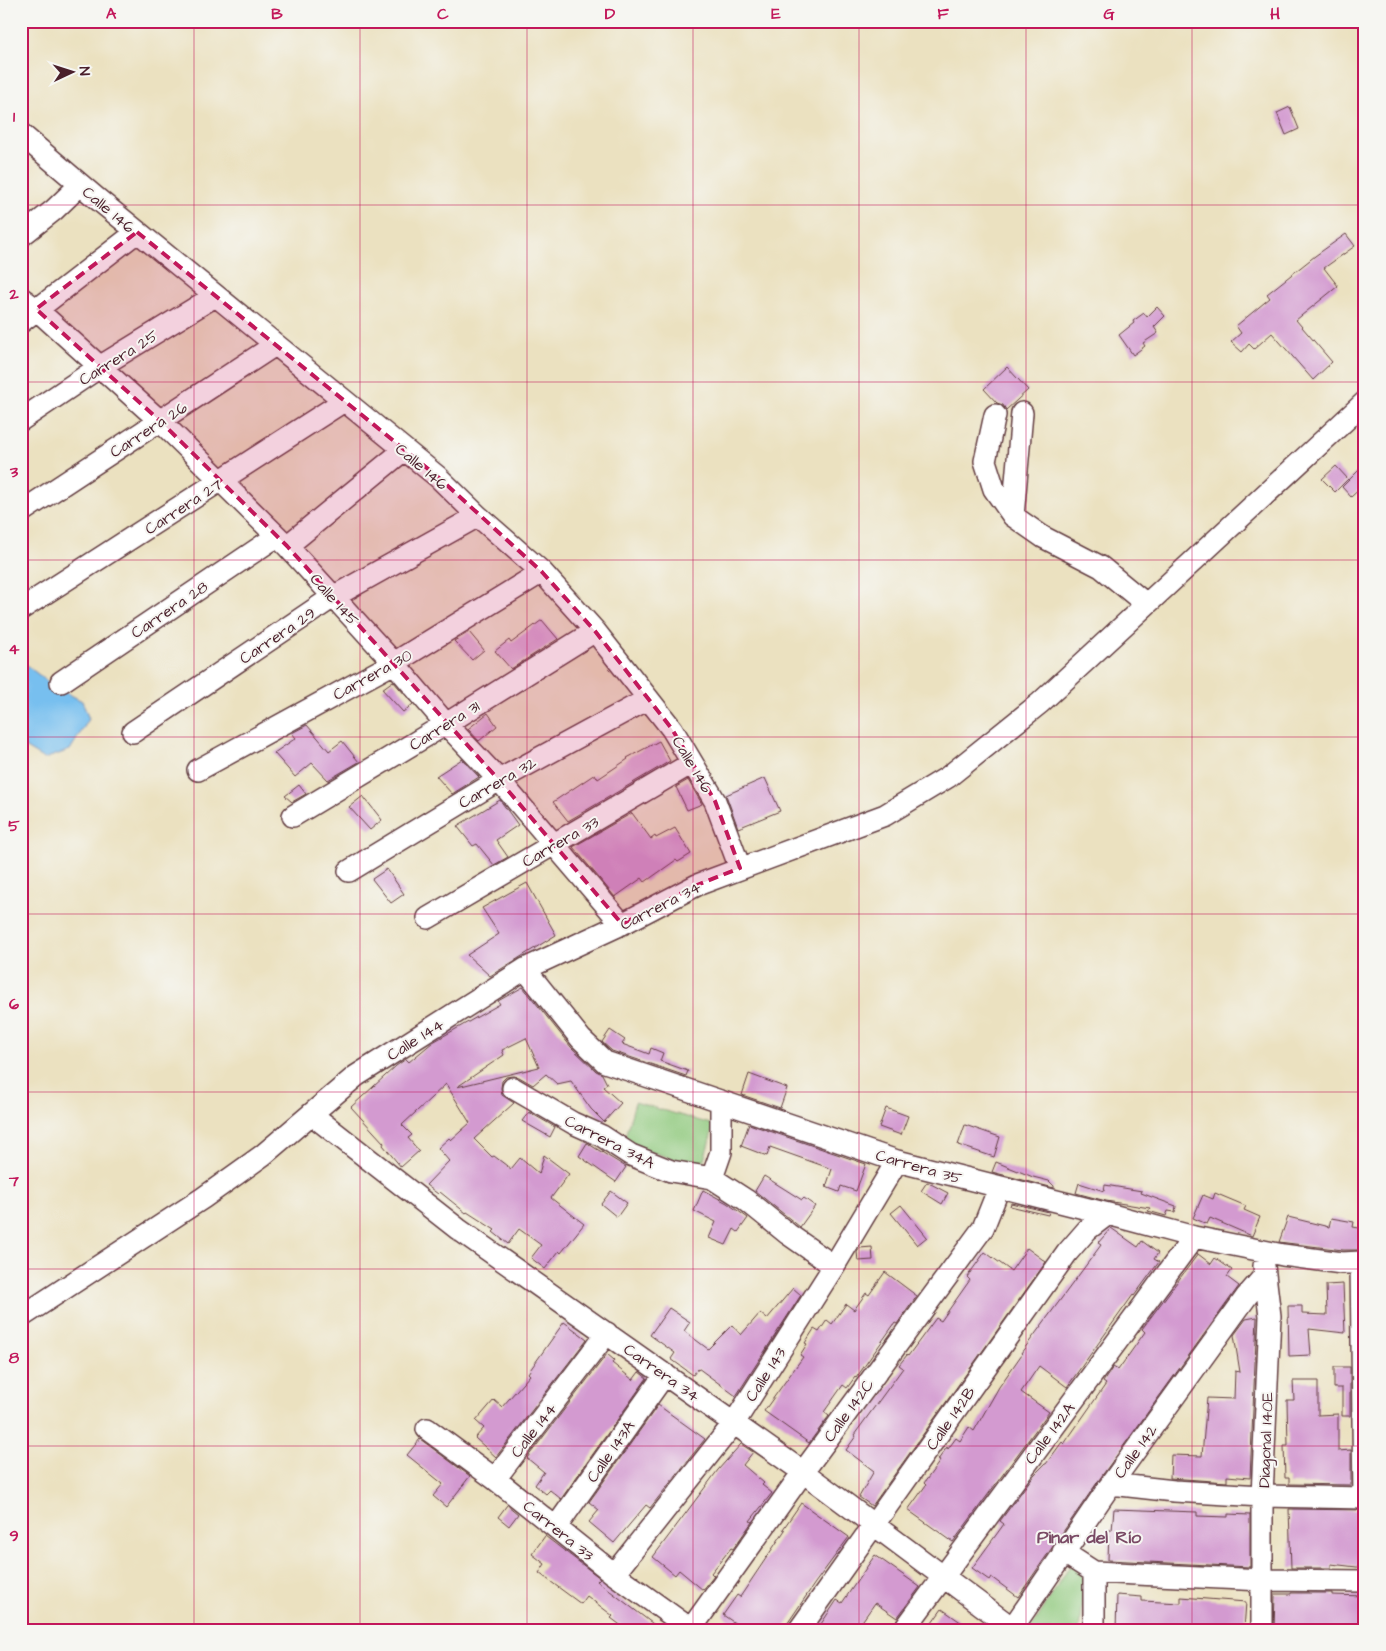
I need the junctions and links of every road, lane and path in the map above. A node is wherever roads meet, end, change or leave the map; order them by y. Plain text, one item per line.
1 (21, 134) edge
2 (80, 185) junction
3 (137, 232) junction
4 (21, 236) edge
5 (215, 296) junction
6 (26, 310) edge
7 (275, 345) junction
8 (101, 366) junction
9 (344, 401) junction
10 (1365, 402) edge
11 (1022, 413) dead end
12 (995, 414) dead end
13 (21, 420) edge
14 (160, 421) junction
15 (404, 450) junction
16 (222, 481) junction
17 (21, 512) edge
18 (478, 516) junction
19 (1013, 516) junction
20 (282, 541) junction
21 (542, 572) junction
22 (333, 597) junction
23 (1146, 604) junction
24 (21, 609) edge
25 (595, 631) junction
26 (394, 663) junction
27 (61, 682) dead end
28 (648, 699) junction
29 (446, 724) junction
30 (133, 732) dead end
31 (692, 763) junction
32 (198, 770) dead end
33 (499, 780) junction
34 (293, 816) dead end
35 (554, 844) junction
36 (740, 868) junction
37 (349, 871) dead end
38 (428, 918) dead end
39 (622, 924) junction
40 (525, 969) junction
41 (513, 1088) dead end
42 (721, 1102) junction
43 (311, 1114) junction
44 (897, 1161) junction
45 (712, 1178) junction
46 (999, 1188) junction
47 (1108, 1214) junction
48 (1194, 1237) junction
49 (1262, 1251) junction
50 (834, 1266) junction
51 (1265, 1275) junction
52 (21, 1317) edge
53 (607, 1334) junction
54 (665, 1374) junction
55 (734, 1423) junction
56 (427, 1429) dead end
57 (803, 1472) junction
58 (495, 1479) junction
59 (1111, 1484) junction
60 (1262, 1496) junction
61 (1364, 1498) edge
62 (875, 1525) junction
63 (556, 1527) junction
64 (1063, 1552) junction
65 (1094, 1572) junction
66 (614, 1574) junction
67 (944, 1575) junction
68 (1263, 1580) junction
69 (1365, 1581) edge
70 (691, 1629) edge
71 (1012, 1629) edge
72 (799, 1630) edge
73 (904, 1630) edge
74 (1094, 1630) edge
75 (1262, 1630) edge

1 - 2 street, Calle 146
2 - 3 street, Calle 146
2 - 4 street
3 - 5 street, Calle 146
3 - 6 street
5 - 7 street, Calle 146
5 - 8 street, Carrera 25
6 - 8 street, Calle 145
7 - 9 street, Calle 146
7 - 14 street, Carrera 26
8 - 13 street, Carrera 25
8 - 14 street, Calle 145
9 - 15 street, Calle 146
9 - 16 street, Carrera 27
10 - 23 street, Carrera 34
11 - 19 street
12 - 19 street
14 - 16 street, Calle 145
14 - 17 street, Carrera 26
15 - 18 street, Calle 146
15 - 20 street, Carrera 28
16 - 20 street, Calle 145
16 - 24 street, Carrera 27
18 - 21 street, Calle 146
18 - 22 street, Carrera 29
19 - 23 street
20 - 22 street, Calle 145
20 - 27 street, Carrera 28
21 - 25 street, Calle 146
21 - 26 street, Carrera 30
22 - 26 street, Calle 145
22 - 30 street, Carrera 29
23 - 36 street, Carrera 34
25 - 28 street, Calle 146
25 - 29 street, Carrera 31
26 - 29 street, Calle 145
26 - 32 street, Carrera 30
28 - 31 street, Calle 146
28 - 33 street, Carrera 32
29 - 33 street, Calle 145
29 - 34 street, Carrera 31
31 - 35 street, Carrera 33
31 - 36 street, Calle 146
33 - 35 street, Calle 145
33 - 37 street, Carrera 32
35 - 38 street, Carrera 33
35 - 39 street, Calle 145
36 - 39 street, Carrera 34
39 - 40 street, Carrera 34
40 - 42 street, Carrera 35
40 - 43 street, Calle 144
41 - 45 street, Carrera 34A
42 - 44 street, Carrera 35
42 - 45 street
43 - 52 street, Calle 144
43 - 53 street, Carrera 34
44 - 46 street, Carrera 35
44 - 50 street, Calle 143
45 - 50 street, Carrera 34A
46 - 47 street, Carrera 35
46 - 57 street, Calle 142C
47 - 48 street, Carrera 35
47 - 62 street, Calle 142B
48 - 49 street, Carrera 35
48 - 67 street, Calle 142A
49 - 51 street, Diagonal 140E
49 - 61 street, Carrera 35
50 - 55 street, Calle 143
51 - 59 street, Calle 142
51 - 60 street, Diagonal 140E
53 - 54 street, Carrera 34
53 - 58 street, Calle 144
54 - 55 street, Carrera 34
54 - 63 street, Calle 143A
55 - 57 street, Carrera 34
55 - 66 street, Calle 143
56 - 58 street, Carrera 33
57 - 62 street, Carrera 34
57 - 70 street, Calle 142C
58 - 63 street, Carrera 33
59 - 60 street
59 - 64 street, Calle 142
60 - 61 street
60 - 68 street, Diagonal 140E
62 - 67 street, Carrera 34
62 - 72 street, Calle 142B
63 - 66 street, Carrera 33
64 - 65 street
64 - 71 street, Calle 142
65 - 68 street
65 - 74 street
66 - 70 street, Carrera 33
67 - 71 street, Carrera 34
67 - 73 street, Calle 142A
68 - 69 street
68 - 75 street, Diagonal 140E

